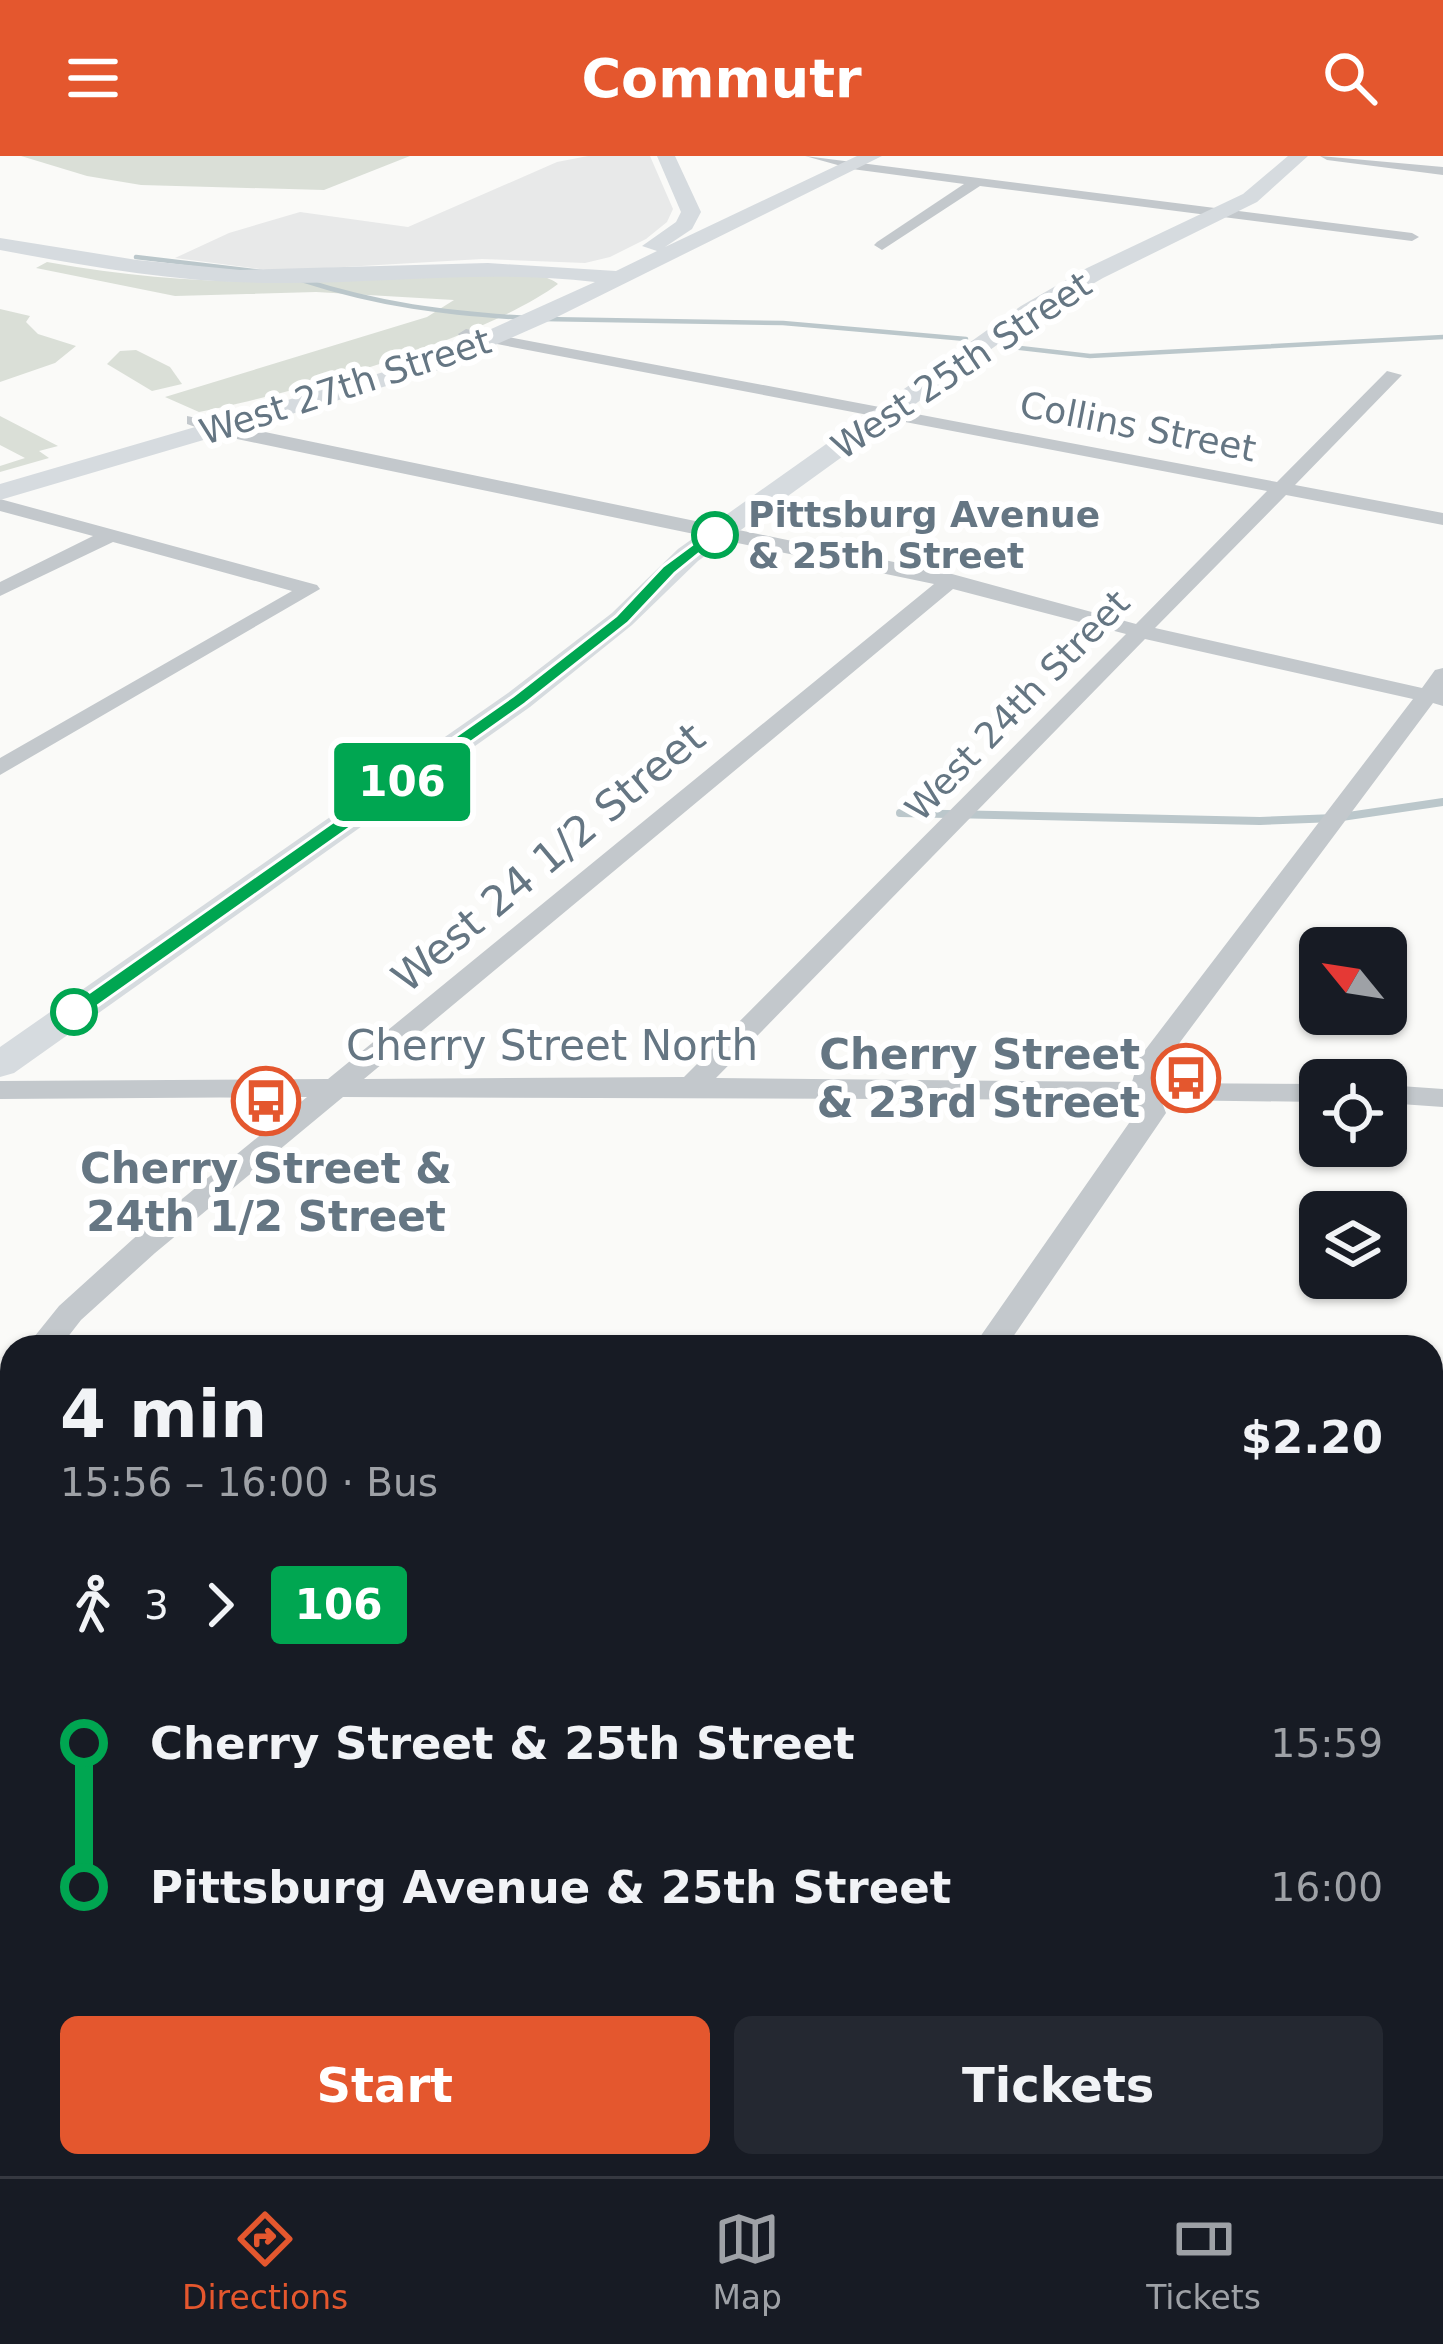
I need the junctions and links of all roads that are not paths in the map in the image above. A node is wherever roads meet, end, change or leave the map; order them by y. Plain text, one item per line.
1 (666, 156) edge
2 (812, 156) edge
3 (873, 156) edge
4 (1299, 156) edge
5 (1327, 156) edge
6 (852, 165) junction
7 (1443, 172) edge
8 (977, 181) junction
9 (1220, 214) junction
10 (1412, 236) dead end
11 (0, 244) edge
12 (882, 244) dead end
13 (606, 276) junction
14 (466, 334) junction
15 (493, 340) junction
16 (1393, 375) dead end
17 (892, 412) junction
18 (205, 425) junction
19 (0, 479) edge
20 (1284, 488) junction
21 (0, 493) edge
22 (0, 506) edge
23 (1443, 519) edge
24 (717, 533) junction
25 (111, 535) junction
26 (952, 580) junction
27 (0, 590) edge
28 (1139, 631) junction
29 (1438, 689) edge
30 (0, 768) edge
31 (0, 1065) edge
32 (692, 1086) junction
33 (340, 1087) junction
34 (0, 1090) edge
35 (1144, 1093) junction
36 (1299, 1093) edge
37 (1407, 1095) edge
38 (1443, 1098) edge
39 (52, 1335) edge
40 (1006, 1335) edge

1 - 13 street
2 - 6 street
3 - 6 street, West 27th Street
4 - 9 street, West 25th Street
5 - 7 street
6 - 8 street
6 - 13 street, West 27th Street
8 - 9 street
8 - 12 street
9 - 10 street
9 - 17 street, West 25th Street
11 - 13 street
13 - 14 street, West 27th Street
13 - 15 street, West 27th Street
14 - 15 street, Collins Street
14 - 18 street, West 27th Street
15 - 17 street, Collins Street
15 - 18 street, West 27th Street
16 - 20 street, West 24th Street
17 - 20 street, Collins Street
17 - 24 street, West 25th Street
18 - 19 street, West 27th Street
18 - 21 street, West 27th Street
18 - 24 street
20 - 23 street, Collins Street
20 - 28 street, West 24th Street
22 - 25 street
24 - 26 street
24 - 31 street, West 25th Street
25 - 27 street
25 - 30 street
26 - 28 street
26 - 33 street, West 24 1/2 Street
28 - 29 street
28 - 32 street, West 24th Street
29 - 35 street
32 - 33 street, Cherry Street North
32 - 35 street, Cherry Street North
33 - 34 street, Cherry Street North
33 - 39 street, West 24 1/2 Street
35 - 36 street, Cherry Street North
35 - 40 street
37 - 38 street

